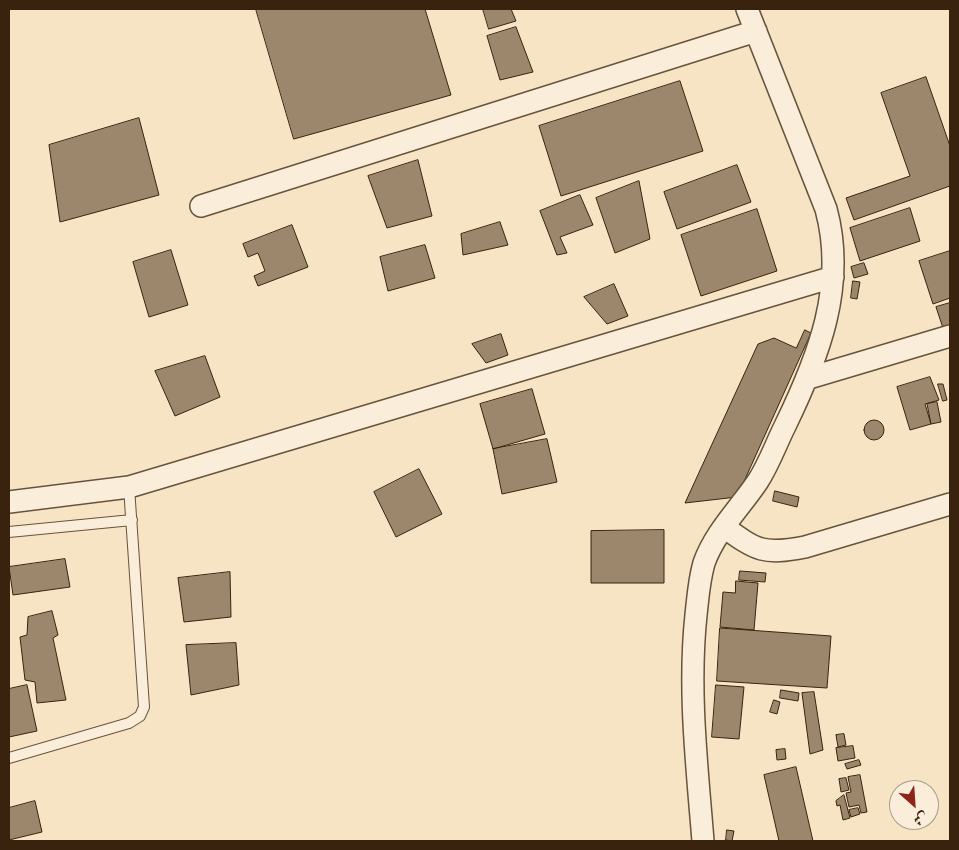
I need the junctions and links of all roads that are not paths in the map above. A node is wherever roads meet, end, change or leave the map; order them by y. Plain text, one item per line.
1 (747, 9) edge
2 (756, 31) junction
3 (201, 206) dead end
4 (833, 278) junction
5 (950, 336) edge
6 (808, 378) junction
7 (129, 487) junction
8 (9, 502) edge
9 (950, 504) edge
10 (132, 520) junction
11 (724, 527) junction
12 (9, 532) edge
13 (9, 758) edge
14 (703, 841) edge

1 - 2 street
2 - 3 street
2 - 4 street
4 - 6 street
4 - 7 street
5 - 6 street
6 - 11 street
7 - 8 street
7 - 10 lane
9 - 11 street
10 - 12 lane
10 - 13 lane
11 - 14 street

